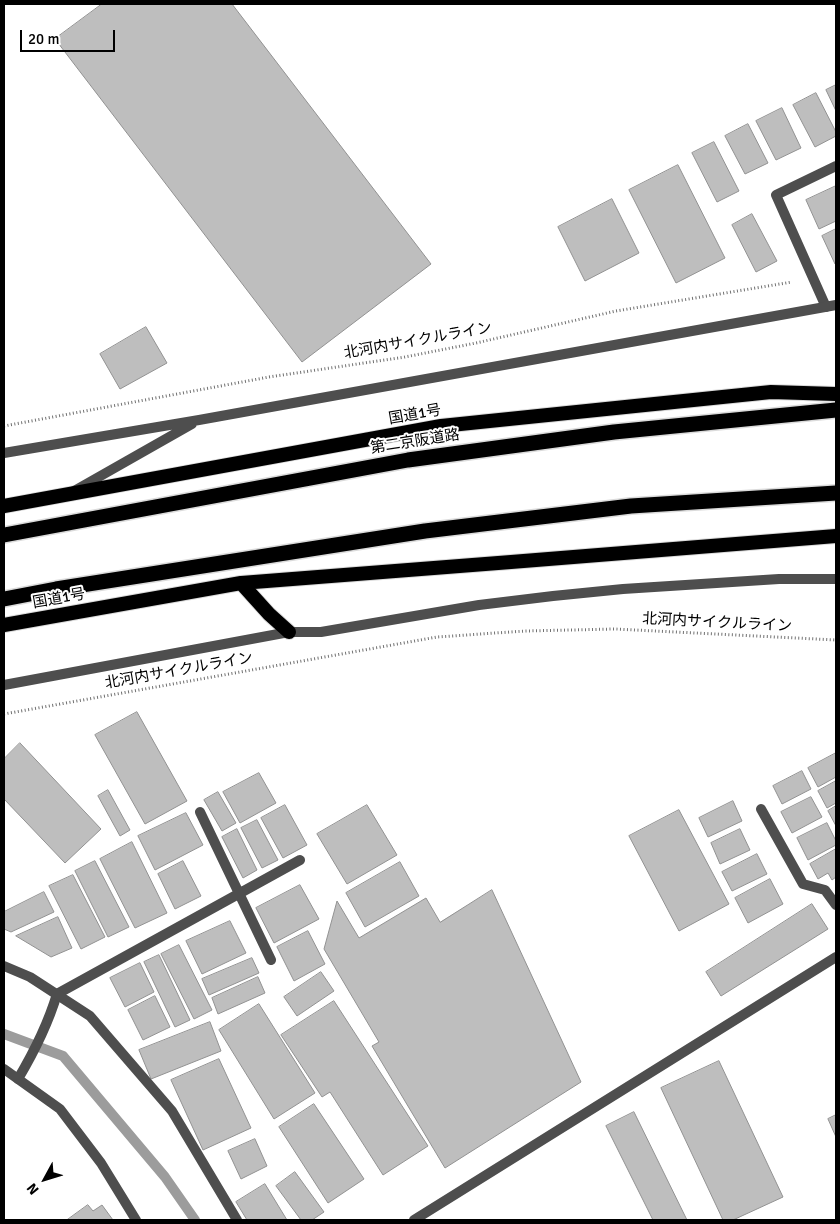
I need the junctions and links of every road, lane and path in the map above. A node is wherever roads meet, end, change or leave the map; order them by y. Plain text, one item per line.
1 (836, 166) edge
2 (814, 280) junction
3 (831, 306) edge
4 (836, 394) edge
5 (836, 410) edge
6 (199, 420) junction
7 (4, 426) edge
8 (4, 453) edge
9 (836, 493) edge
10 (69, 494) junction
11 (836, 502) edge
12 (4, 506) edge
13 (630, 506) junction
14 (4, 535) edge
15 (836, 536) edge
16 (836, 579) edge
17 (241, 583) junction
18 (4, 599) edge
19 (4, 625) edge
20 (289, 632) junction
21 (836, 640) edge
22 (4, 685) edge
23 (4, 714) edge
24 (761, 809) dead end
25 (200, 812) dead end
26 (300, 860) dead end
27 (239, 894) junction
28 (836, 905) edge
29 (836, 957) edge
30 (272, 960) dead end
31 (4, 966) edge
32 (4, 970) edge
33 (30, 977) junction
34 (57, 994) junction
35 (4, 1069) edge
36 (18, 1079) junction
37 (136, 1220) edge
38 (237, 1220) edge
39 (414, 1220) edge

1 - 2 street
2 - 3 street
2 - 7 path, 北河内サイクルライン
3 - 6 street
4 - 10 highway, 国道1号
5 - 14 highway, 第二京阪道路
6 - 8 street
6 - 10 street
9 - 13 highway
10 - 12 highway, 国道1号
11 - 13 highway
13 - 18 highway
15 - 17 highway, 国道1号
16 - 20 street
17 - 19 highway, 国道1号
17 - 20 highway
20 - 22 street
21 - 23 path, 北河内サイクルライン
24 - 28 street
25 - 27 street
26 - 27 street
27 - 30 street
27 - 34 street
29 - 39 street
31 - 33 street
32 - 33 street
33 - 34 street
34 - 36 street
34 - 38 street
35 - 36 street
36 - 37 street

